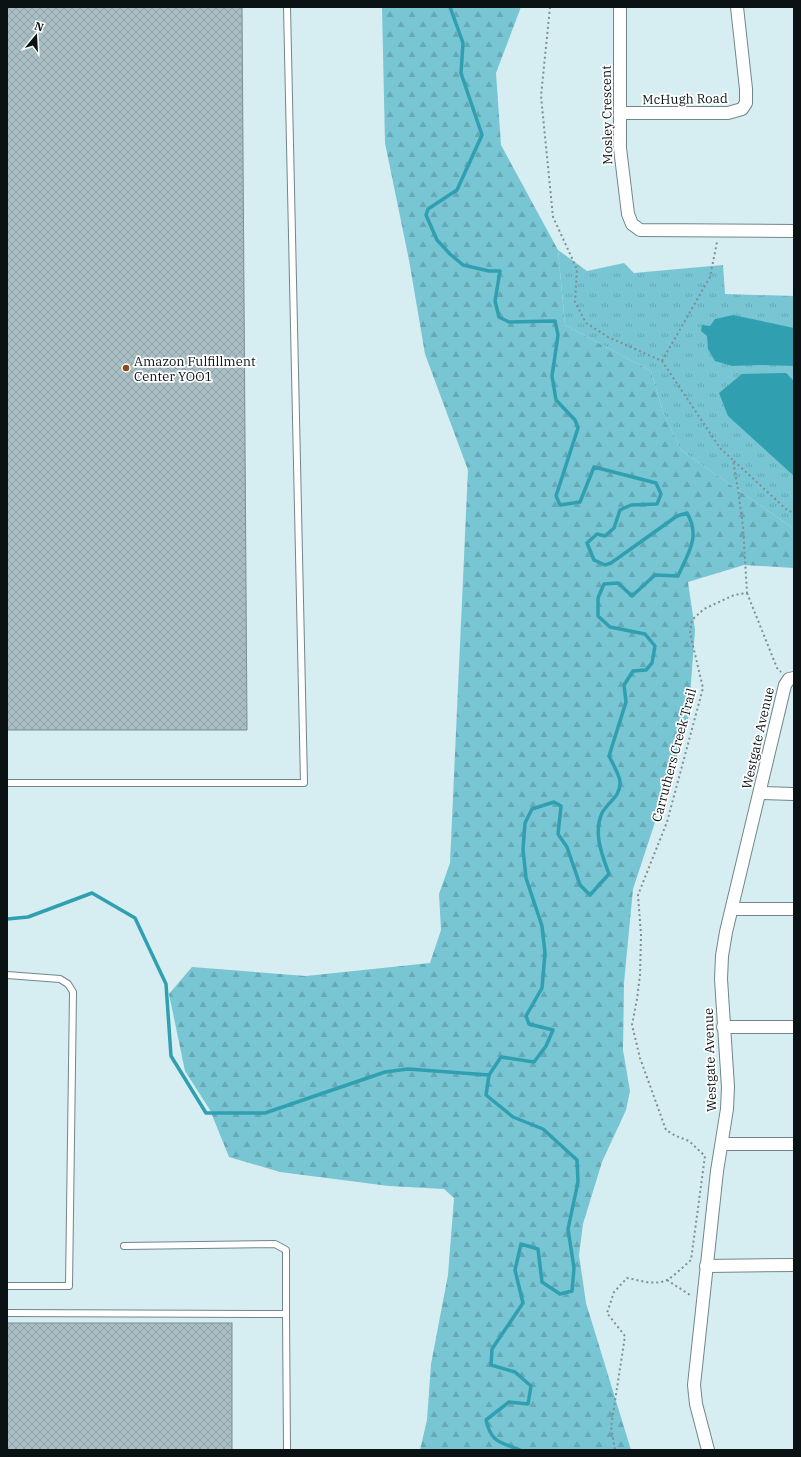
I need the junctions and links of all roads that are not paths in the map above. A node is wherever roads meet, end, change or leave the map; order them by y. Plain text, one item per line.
1 (287, 7) edge
2 (620, 7) edge
3 (737, 7) edge
4 (620, 112) junction
5 (794, 231) edge
6 (791, 679) edge
7 (7, 783) edge
8 (760, 793) junction
9 (794, 794) edge
10 (732, 909) junction
11 (794, 909) edge
12 (7, 975) edge
13 (724, 1027) junction
14 (794, 1027) edge
15 (722, 1144) junction
16 (794, 1144) edge
17 (124, 1246) dead end
18 (794, 1265) edge
19 (706, 1266) junction
20 (7, 1286) edge
21 (7, 1313) edge
22 (286, 1314) junction
23 (287, 1450) edge
24 (708, 1450) edge

1 - 7 lane
2 - 4 street, Mosley Crescent
3 - 4 street, McHugh Road
4 - 5 street, Mosley Crescent
6 - 8 street, Westgate Avenue
8 - 9 street
8 - 10 street, Westgate Avenue
10 - 11 street
10 - 13 street, Westgate Avenue
12 - 20 lane
13 - 14 street
13 - 15 street, Westgate Avenue
15 - 16 street
15 - 19 street, Westgate Avenue
17 - 22 lane
18 - 19 street
19 - 24 street, Westgate Avenue
21 - 22 lane
22 - 23 lane

